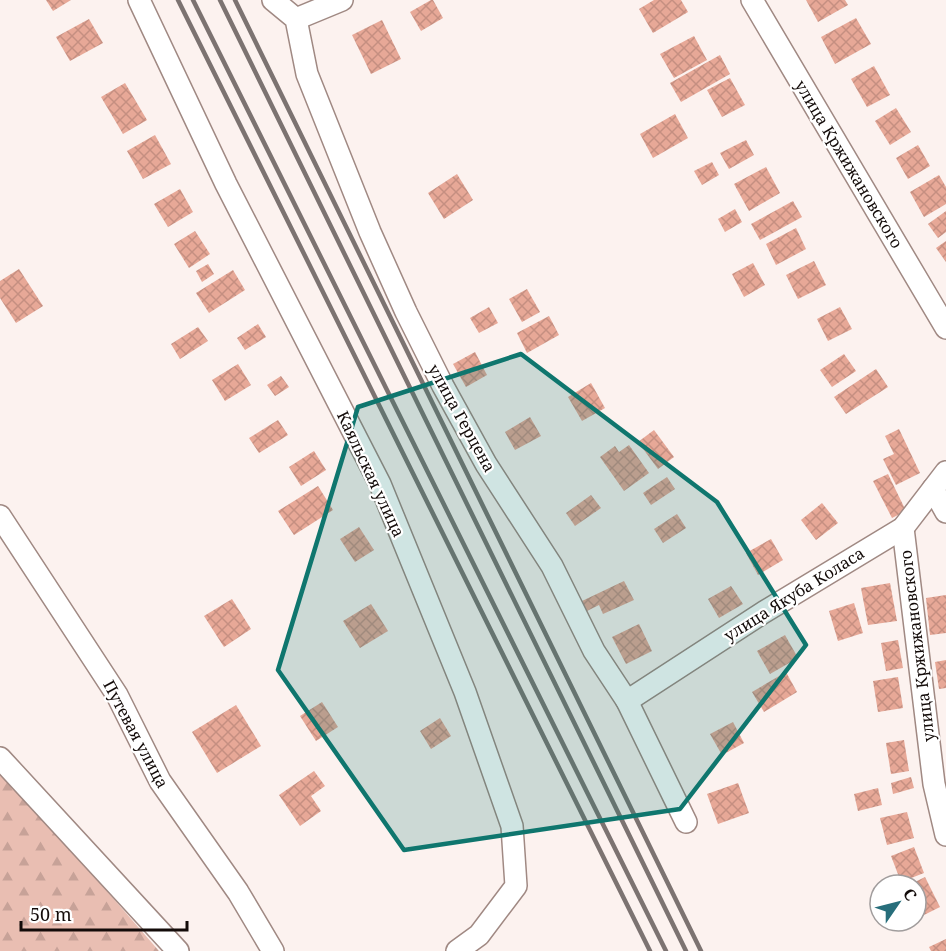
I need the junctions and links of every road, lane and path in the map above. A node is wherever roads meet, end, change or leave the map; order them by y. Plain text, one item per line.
1 (139, 0) edge
2 (273, 0) edge
3 (342, 0) edge
4 (752, 0) edge
5 (296, 19) junction
6 (946, 328) edge
7 (940, 480) edge
8 (946, 512) edge
9 (0, 516) edge
10 (903, 528) junction
11 (627, 701) junction
12 (0, 758) edge
13 (687, 822) dead end
14 (946, 835) edge
15 (178, 951) edge
16 (273, 951) edge
17 (457, 951) edge

1 - 17 street, Каяльская улица
2 - 5 street
3 - 5 street
4 - 6 street, улица Кржижановского
5 - 11 street, улица Герцена
7 - 8 street
7 - 10 street, улица Якуба Коласа
9 - 16 street, Путевая улица
10 - 11 street, улица Якуба Коласа
10 - 14 street, улица Кржижановского
11 - 13 street, улица Герцена
12 - 15 street

